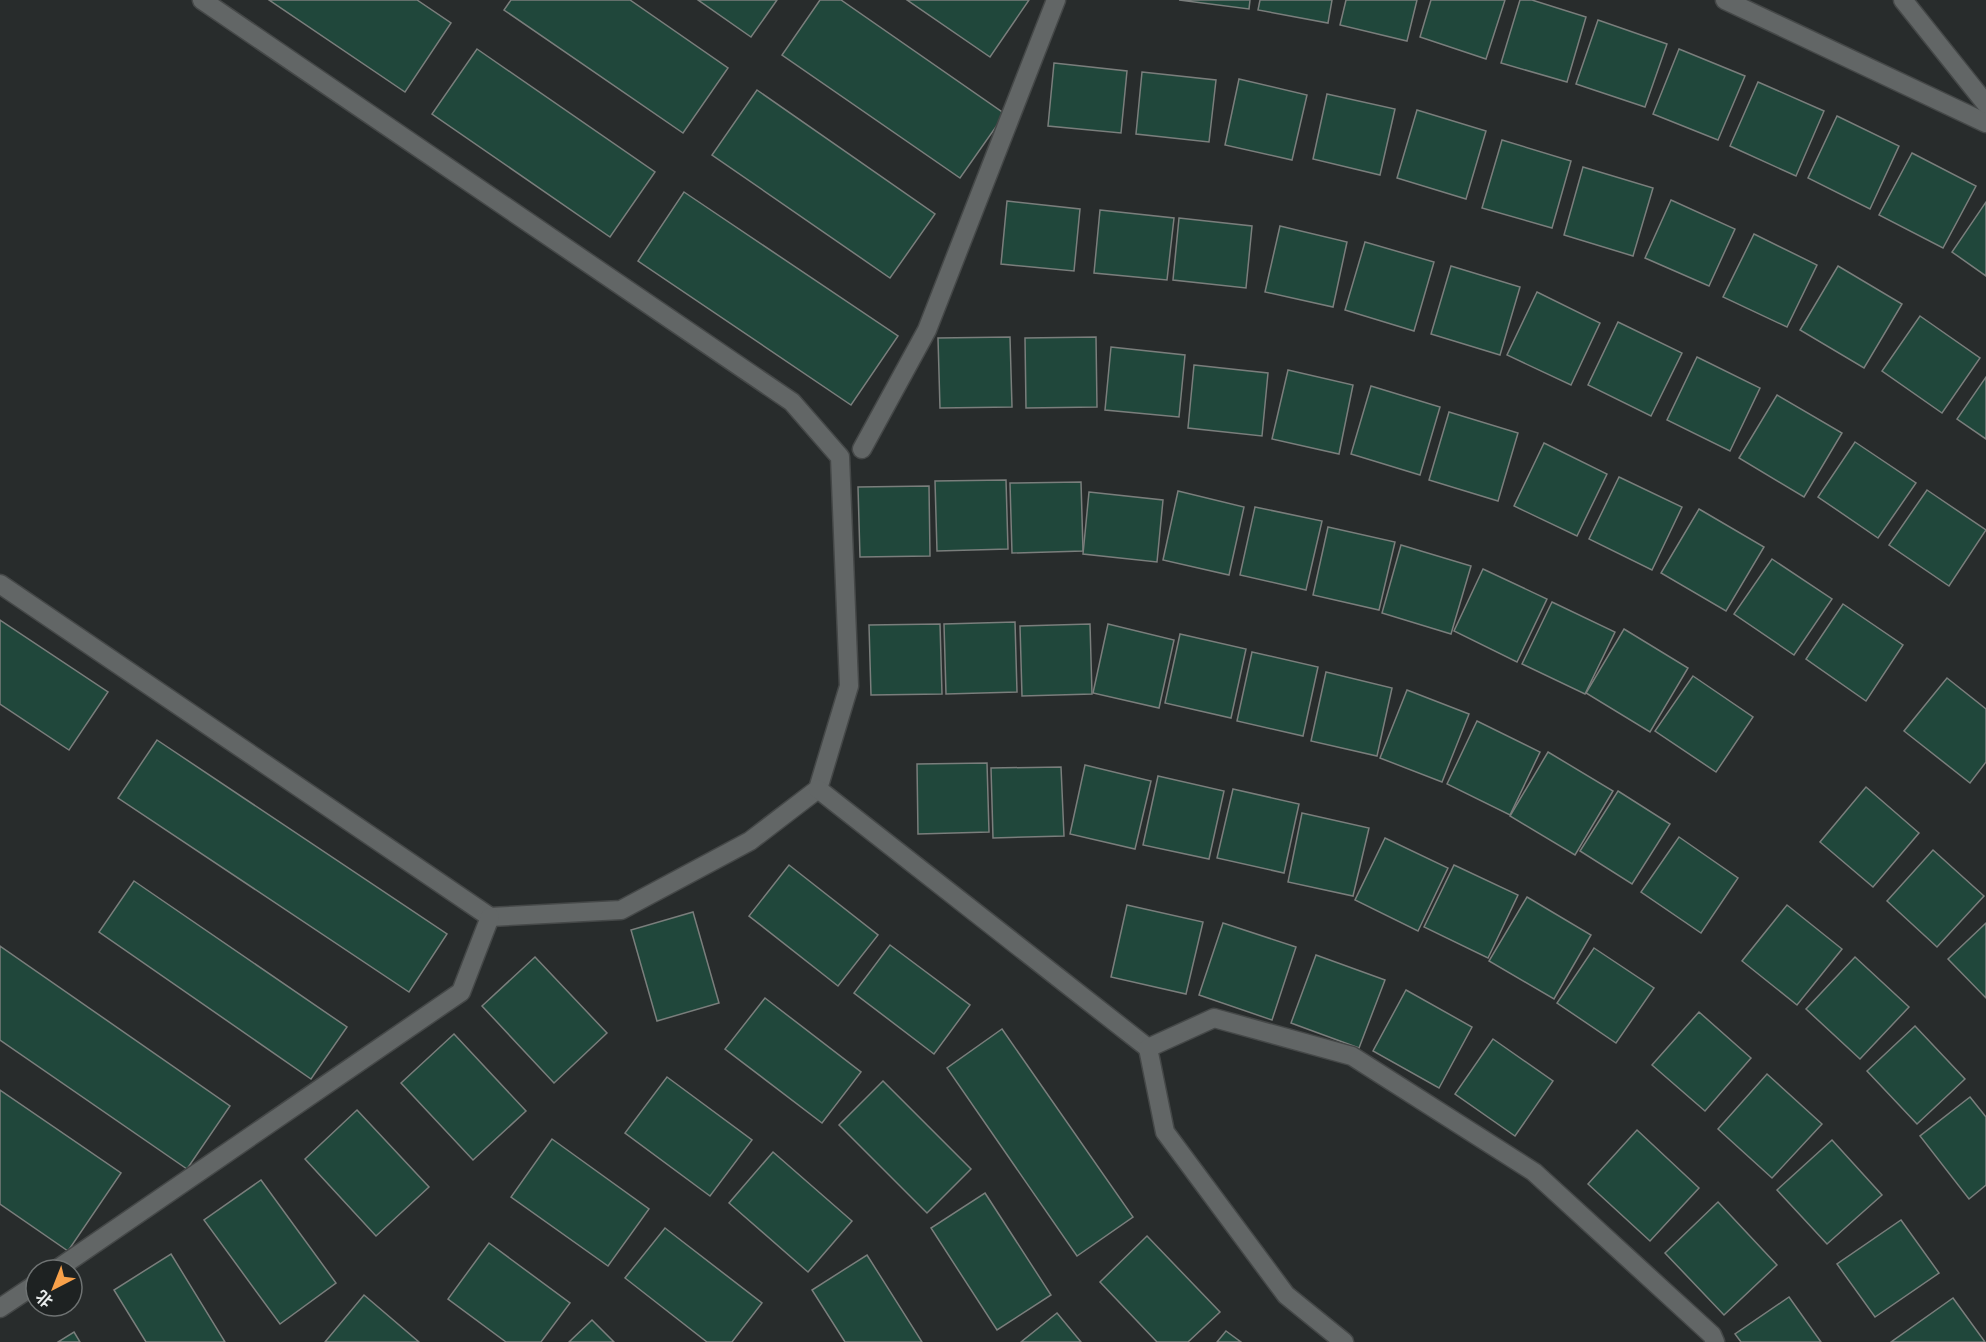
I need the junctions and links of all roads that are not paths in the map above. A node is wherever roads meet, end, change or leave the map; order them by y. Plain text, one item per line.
1 (202, 0) edge
2 (1056, 0) edge
3 (1725, 0) edge
4 (1903, 0) edge
5 (1986, 104) edge
6 (1986, 123) edge
7 (862, 449) dead end
8 (0, 584) edge
9 (818, 789) junction
10 (490, 917) junction
11 (1148, 1047) junction
12 (73, 1258) edge
13 (24, 1292) edge
14 (0, 1308) edge
15 (1344, 1342) edge
16 (1715, 1342) edge

1 - 9 street
2 - 7 street
3 - 6 street
4 - 5 street
8 - 10 street
9 - 10 street
9 - 11 street
10 - 12 street
11 - 15 street
11 - 16 street
13 - 14 street

